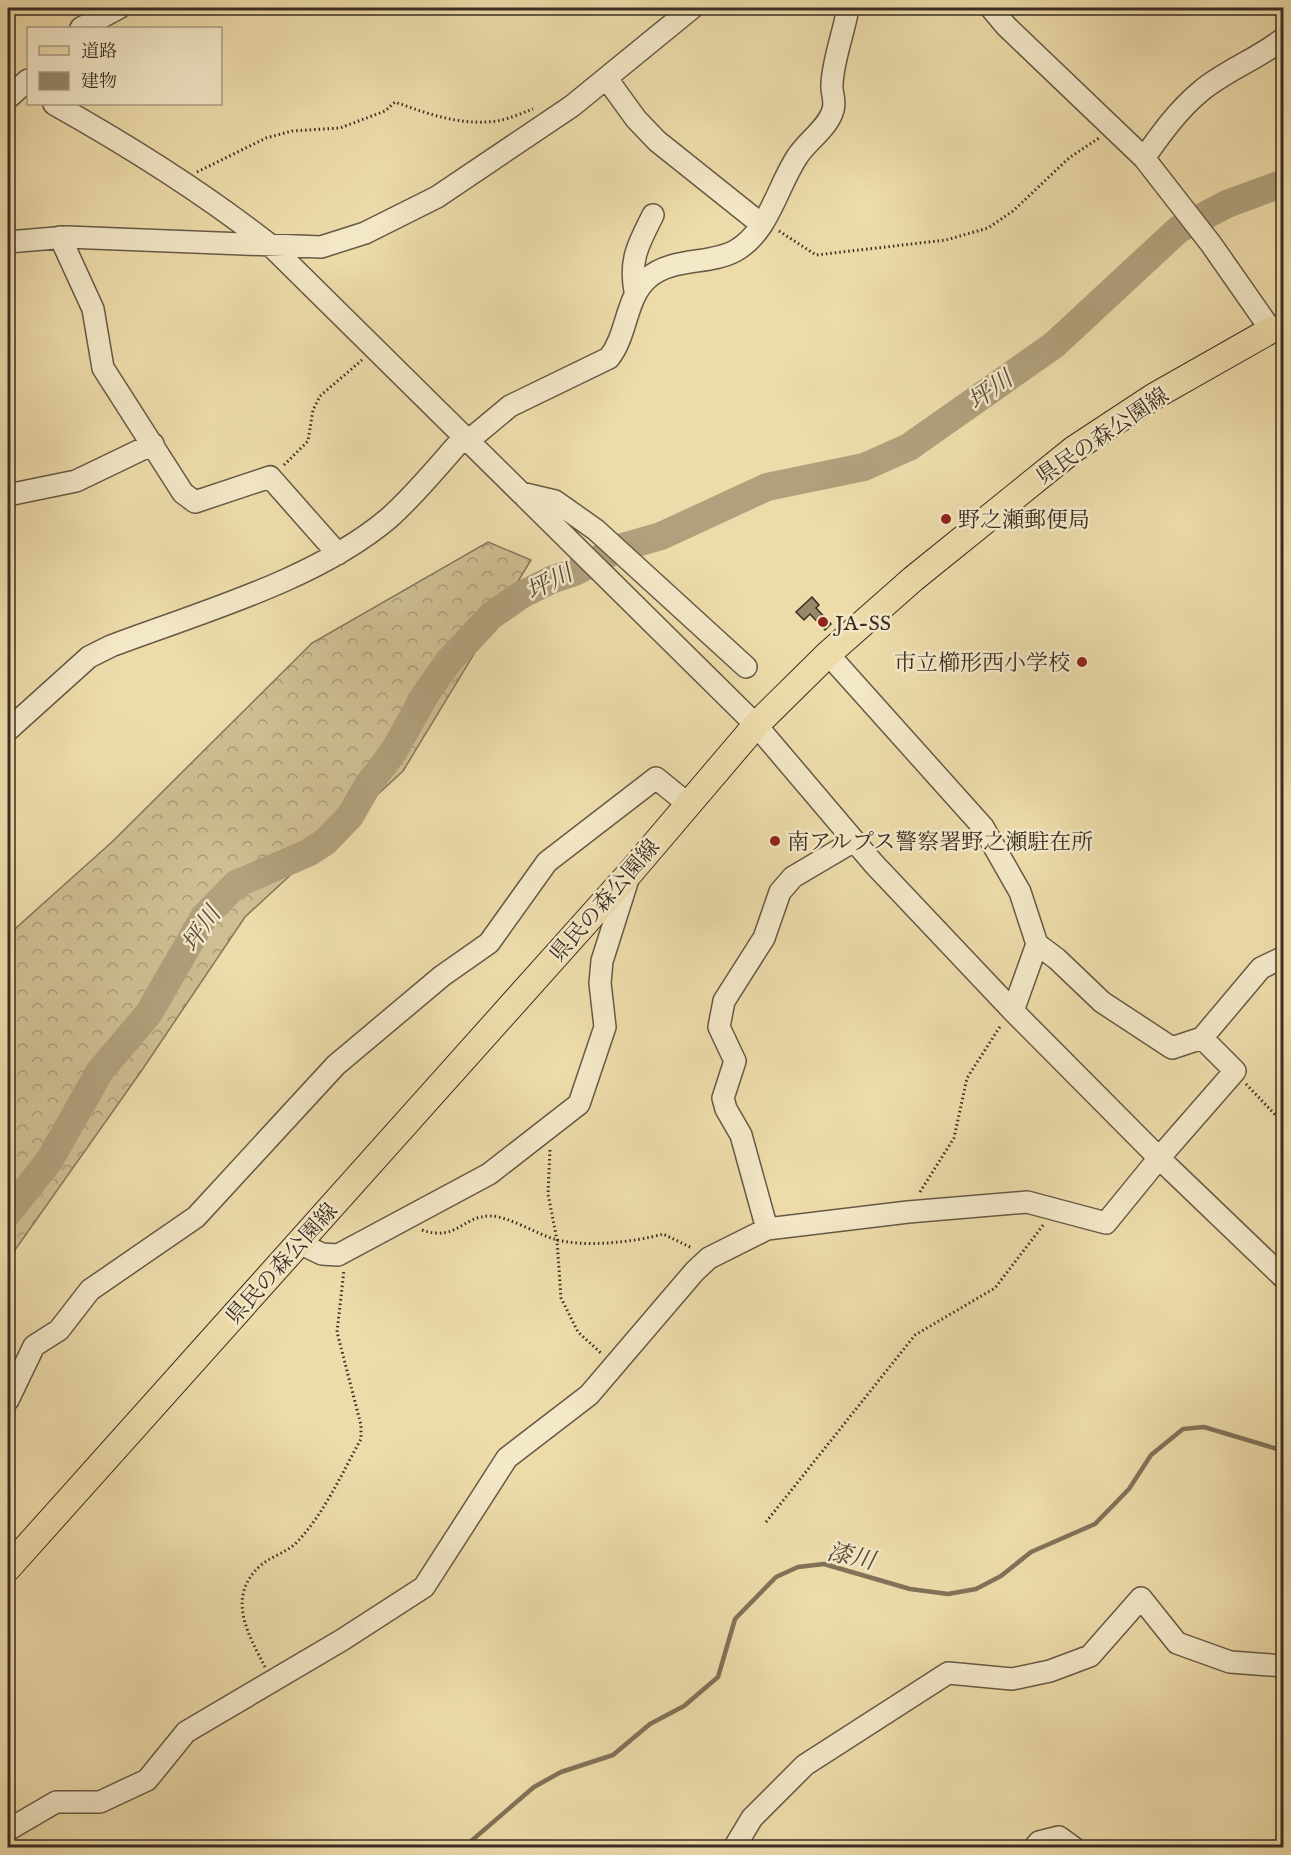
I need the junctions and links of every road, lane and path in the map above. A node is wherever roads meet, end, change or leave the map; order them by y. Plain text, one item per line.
1 (119, 8) edge
2 (692, 8) edge
3 (848, 8) edge
4 (991, 8) edge
5 (83, 27) edge
6 (1284, 38) edge
7 (607, 79) junction
8 (56, 105) edge
9 (537, 108) dead end
10 (1113, 129) junction
11 (1150, 166) junction
12 (182, 180) junction
13 (653, 215) dead end
14 (762, 223) junction
15 (60, 237) junction
16 (8, 242) edge
17 (270, 245) junction
18 (635, 291) junction
19 (1277, 330) edge
20 (376, 350) junction
21 (466, 439) junction
22 (153, 444) junction
23 (270, 477) junction
24 (520, 492) junction
25 (8, 495) edge
26 (338, 554) junction
27 (828, 654) junction
28 (746, 668) dead end
29 (756, 725) junction
30 (8, 730) edge
31 (688, 804) junction
32 (854, 841) junction
33 (630, 873) junction
34 (1036, 945) junction
35 (1284, 957) edge
36 (1013, 1011) junction
37 (1202, 1038) junction
38 (1235, 1071) junction
39 (1284, 1124) edge
40 (551, 1127) junction
41 (1159, 1158) junction
42 (1051, 1208) junction
43 (908, 1212) junction
44 (399, 1223) junction
45 (767, 1229) junction
46 (557, 1240) junction
47 (299, 1243) junction
48 (346, 1250) junction
49 (709, 1258) junction
50 (1284, 1278) edge
51 (615, 1366) junction
52 (8, 1400) edge
53 (766, 1522) dead end
54 (8, 1568) edge
55 (1284, 1666) edge
56 (273, 1681) junction
57 (8, 1830) edge
58 (734, 1848) edge
59 (1034, 1848) edge
60 (1074, 1848) edge

1 - 5 street
2 - 7 street
3 - 14 street
4 - 10 street
6 - 11 street
7 - 14 street
7 - 17 street
8 - 12 street
9 - 12 path
10 - 11 street
10 - 14 path
11 - 19 street
12 - 17 street
13 - 18 street
14 - 18 street
15 - 16 street
15 - 17 street
15 - 22 street
17 - 20 street
18 - 21 street
19 - 27 main road, 県民の森公園線
20 - 21 street
20 - 23 path
21 - 24 street
21 - 26 street
22 - 23 street
22 - 25 street
23 - 26 street
24 - 28 street
24 - 29 street
26 - 30 street
27 - 29 main road, 県民の森公園線
27 - 34 street
29 - 31 main road, 県民の森公園線
29 - 32 street
31 - 33 main road, 県民の森公園線
31 - 52 street
32 - 36 street
32 - 45 street
33 - 40 street
33 - 47 main road, 県民の森公園線
34 - 36 street
34 - 37 street
35 - 37 street
36 - 41 street
36 - 43 path
37 - 38 street
38 - 39 path
38 - 41 street
40 - 44 street
40 - 46 path
41 - 42 street
41 - 50 street
42 - 43 street
42 - 53 path
43 - 45 street
44 - 46 path
44 - 48 street
45 - 49 street
46 - 49 path
46 - 51 path
47 - 48 street
47 - 54 main road, 県民の森公園線
48 - 56 path
49 - 51 street
51 - 56 street
55 - 58 street
56 - 57 street
59 - 60 street

